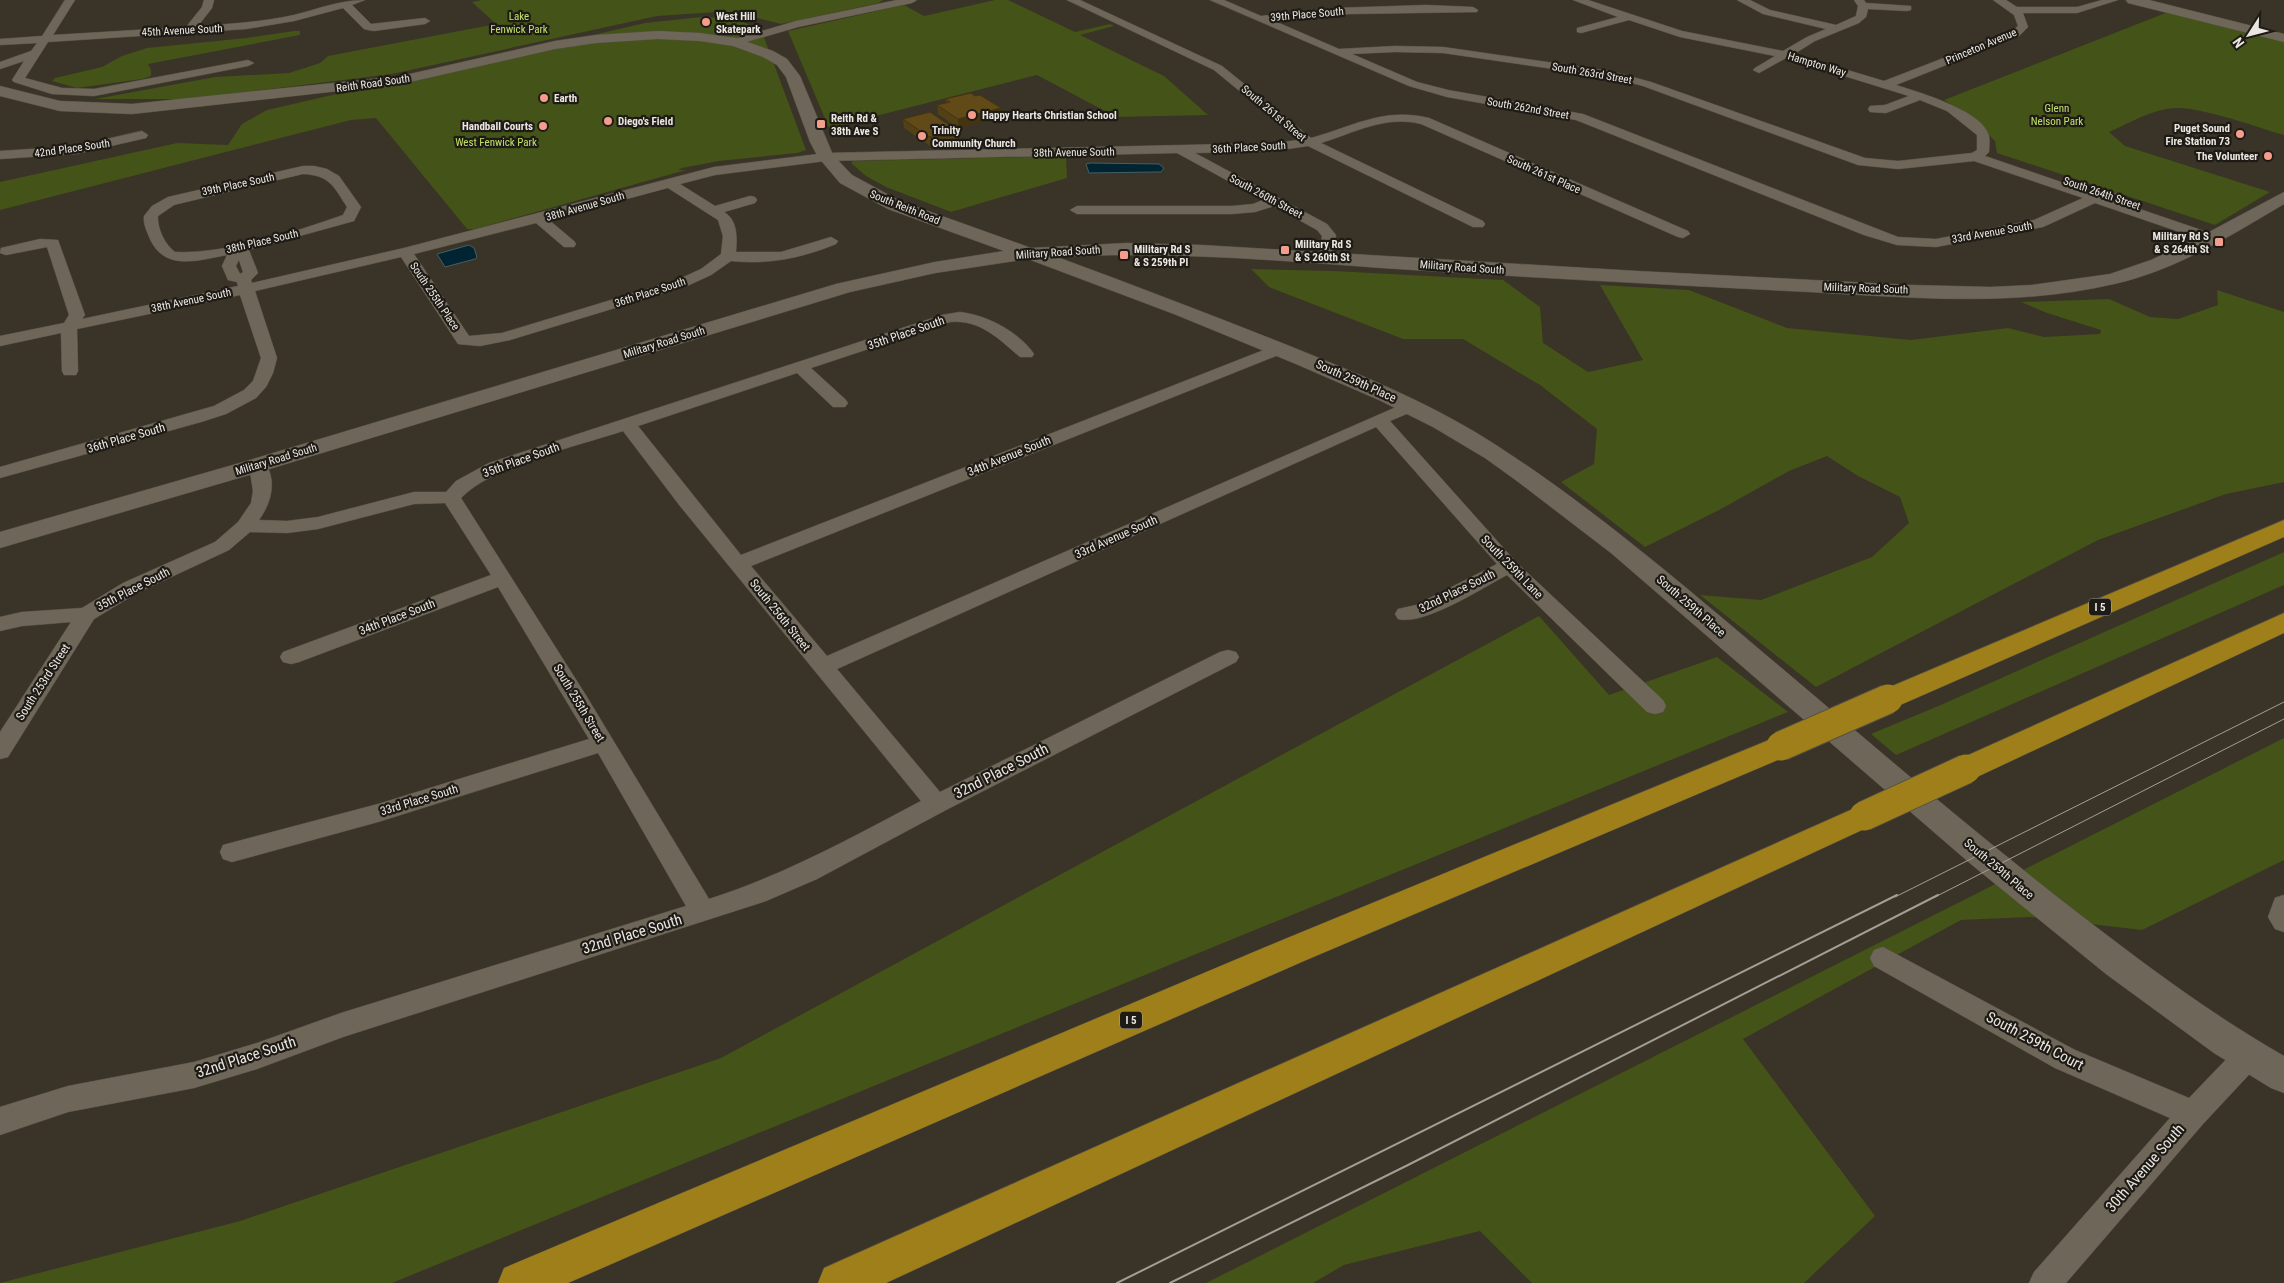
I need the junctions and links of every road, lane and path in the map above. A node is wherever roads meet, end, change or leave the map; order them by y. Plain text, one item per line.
1 (70, 0) edge
2 (209, 0) edge
3 (360, 0) edge
4 (1072, 0) edge
5 (1215, 0) edge
6 (1331, 0) edge
7 (1578, 0) edge
8 (1742, 0) edge
9 (1998, 0) edge
10 (2113, 0) edge
11 (2133, 0) edge
12 (904, 1) edge
13 (1861, 3) edge
14 (346, 4) junction
15 (1907, 8) dead end
16 (1473, 10) dead end
17 (2016, 10) junction
18 (1339, 11) junction
19 (1630, 12) junction
20 (1260, 19) junction
21 (425, 20) dead end
22 (1836, 28) junction
23 (189, 30) junction
24 (1581, 30) dead end
25 (46, 38) junction
26 (2284, 38) edge
27 (0, 42) edge
28 (736, 42) junction
29 (1339, 52) junction
30 (33, 54) junction
31 (1787, 55) junction
32 (248, 63) dead end
33 (0, 66) edge
34 (1759, 70) dead end
35 (1885, 86) junction
36 (3, 93) edge
37 (1920, 96) junction
38 (1874, 110) dead end
39 (1405, 117) joint
40 (142, 135) dead end
41 (1309, 142) junction
42 (1180, 150) junction
43 (0, 155) edge
44 (1979, 155) junction
45 (826, 157) junction
46 (668, 182) junction
47 (2112, 196) junction
48 (2284, 197) edge
49 (2095, 198) junction
50 (750, 200) dead end
51 (1275, 201) junction
52 (714, 210) junction
53 (1077, 210) dead end
54 (349, 218) joint
55 (539, 218) junction
56 (1478, 224) dead end
57 (964, 230) junction
58 (1683, 234) dead end
59 (2216, 236) junction
60 (1897, 240) joint
61 (831, 241) dead end
62 (569, 244) dead end
63 (238, 248) junction
64 (1116, 249) junction
65 (6, 250) dead end
66 (405, 252) junction
67 (1026, 254) junction
68 (173, 256) joint
69 (728, 256) junction
70 (1326, 258) junction
71 (942, 266) junction
72 (244, 284) junction
73 (1126, 290) junction
74 (69, 327) junction
75 (0, 341) edge
76 (464, 341) joint
77 (1280, 349) junction
78 (1026, 354) dead end
79 (801, 368) junction
80 (70, 371) dead end
81 (839, 403) dead end
82 (1410, 406) junction
83 (1379, 420) junction
84 (627, 424) junction
85 (258, 465) junction
86 (0, 473) edge
87 (451, 497) junction
88 (245, 526) junction
89 (2284, 528) edge
90 (0, 540) edge
91 (738, 564) junction
92 (1509, 566) junction
93 (503, 578) junction
94 (87, 614) junction
95 (1405, 614) dead end
96 (2284, 622) edge
97 (0, 624) edge
98 (291, 657) dead end
99 (1228, 657) dead end
100 (822, 668) junction
101 (1655, 706) dead end
102 (603, 742) junction
103 (0, 751) edge
104 (937, 804) junction
105 (232, 852) dead end
106 (2284, 906) edge
107 (703, 912) junction
108 (2284, 920) edge
109 (1883, 958) dead end
110 (2248, 1056) junction
111 (2284, 1076) edge
112 (2192, 1114) junction
113 (0, 1121) edge
114 (519, 1283) edge
115 (839, 1283) edge
116 (2045, 1283) edge

1 - 25 street
2 - 23 street
3 - 14 street, 45th Avenue South
4 - 41 street, South 261st Street
5 - 20 street, South 262nd Street
6 - 18 street
7 - 19 street, Hampton Way
8 - 22 street
9 - 17 street
10 - 17 street, Princeton Avenue
11 - 26 main road
12 - 28 street
13 - 15 street
13 - 22 street
14 - 21 street
14 - 23 street, 45th Avenue South
16 - 18 street, 39th Place South
17 - 35 street, Princeton Avenue
18 - 20 street, 39th Place South
19 - 24 street
19 - 31 street, Hampton Way
20 - 29 street, South 262nd Street
22 - 31 street
23 - 25 street, 45th Avenue South
25 - 27 street, 45th Avenue South
25 - 30 street
28 - 36 main road, Reith Road South
28 - 45 main road, South Reith Road
29 - 44 street, South 263rd Street
29 - 60 street, South 262nd Street
30 - 32 street
30 - 33 street
31 - 34 street
31 - 35 street, Hampton Way
35 - 37 street, Hampton Way
37 - 38 street
37 - 44 street, Hampton Way
39 - 41 street, 36th Place South
39 - 58 street, South 261st Place
40 - 43 street, 42nd Place South
41 - 42 street, 36th Place South
41 - 56 street, South 261st Street
42 - 45 street, 38th Avenue South
42 - 51 street, South 260th Street
44 - 47 street, South 264th Street
44 - 49 street, South 264th Street
45 - 46 street, 38th Avenue South
45 - 57 main road, South Reith Road
46 - 52 street
46 - 55 street, 38th Avenue South
47 - 49 street, 33rd Avenue South
47 - 59 street, South 264th Street
48 - 59 main road, Military Road South
49 - 59 street, South 264th Street
49 - 60 street, 33rd Avenue South
50 - 52 street
51 - 53 street
51 - 70 street, South 260th Street
52 - 69 street
54 - 63 street, 38th Place South
54 - 68 street, 39th Place South
55 - 62 street
55 - 66 street, 38th Avenue South
57 - 67 main road, South Reith Road
57 - 71 main road
59 - 70 main road, Military Road South
61 - 69 street
63 - 68 street, 38th Place South
63 - 72 street
64 - 67 main road, Military Road South
64 - 70 main road, Military Road South
64 - 73 main road
65 - 74 street
66 - 72 street, 38th Avenue South
66 - 76 street, South 255th Place
67 - 71 main road, Military Road South
67 - 73 main road, South 259th Place
69 - 76 street, 36th Place South
71 - 85 main road, Military Road South
72 - 74 street, 38th Avenue South
72 - 86 street, 36th Place South
73 - 77 main road, South 259th Place
74 - 75 street, 38th Avenue South
74 - 80 street
77 - 82 main road, South 259th Place
77 - 91 street, 34th Avenue South
78 - 79 street, 35th Place South
79 - 81 street
79 - 84 street, 35th Place South
82 - 83 street, 33rd Avenue South
82 - 110 main road, South 259th Place
83 - 92 street, South 259th Lane
83 - 100 street, 33rd Avenue South
84 - 87 street, 35th Place South
84 - 91 street, South 256th Street
85 - 88 street, 35th Place South
85 - 90 main road, Military Road South
87 - 88 street
87 - 93 street, South 255th Street
88 - 94 street, 35th Place South
89 - 114 highway, I 5, bridge
91 - 100 street, South 256th Street
92 - 95 street, 32nd Place South
92 - 101 street, South 259th Lane
93 - 98 street, 34th Place South
93 - 102 street, South 255th Street
94 - 97 street, 35th Place South
94 - 103 street, South 253rd Street
96 - 115 highway, bridge
99 - 104 street, 32nd Place South
100 - 104 street, South 256th Street
102 - 105 street, 33rd Place South
102 - 107 street, South 255th Street
104 - 107 street, 32nd Place South
106 - 108 street
107 - 113 street, 32nd Place South
109 - 112 street, South 259th Court
110 - 111 main road, South 259th Place
110 - 112 street, 30th Avenue South
112 - 116 street, 30th Avenue South

